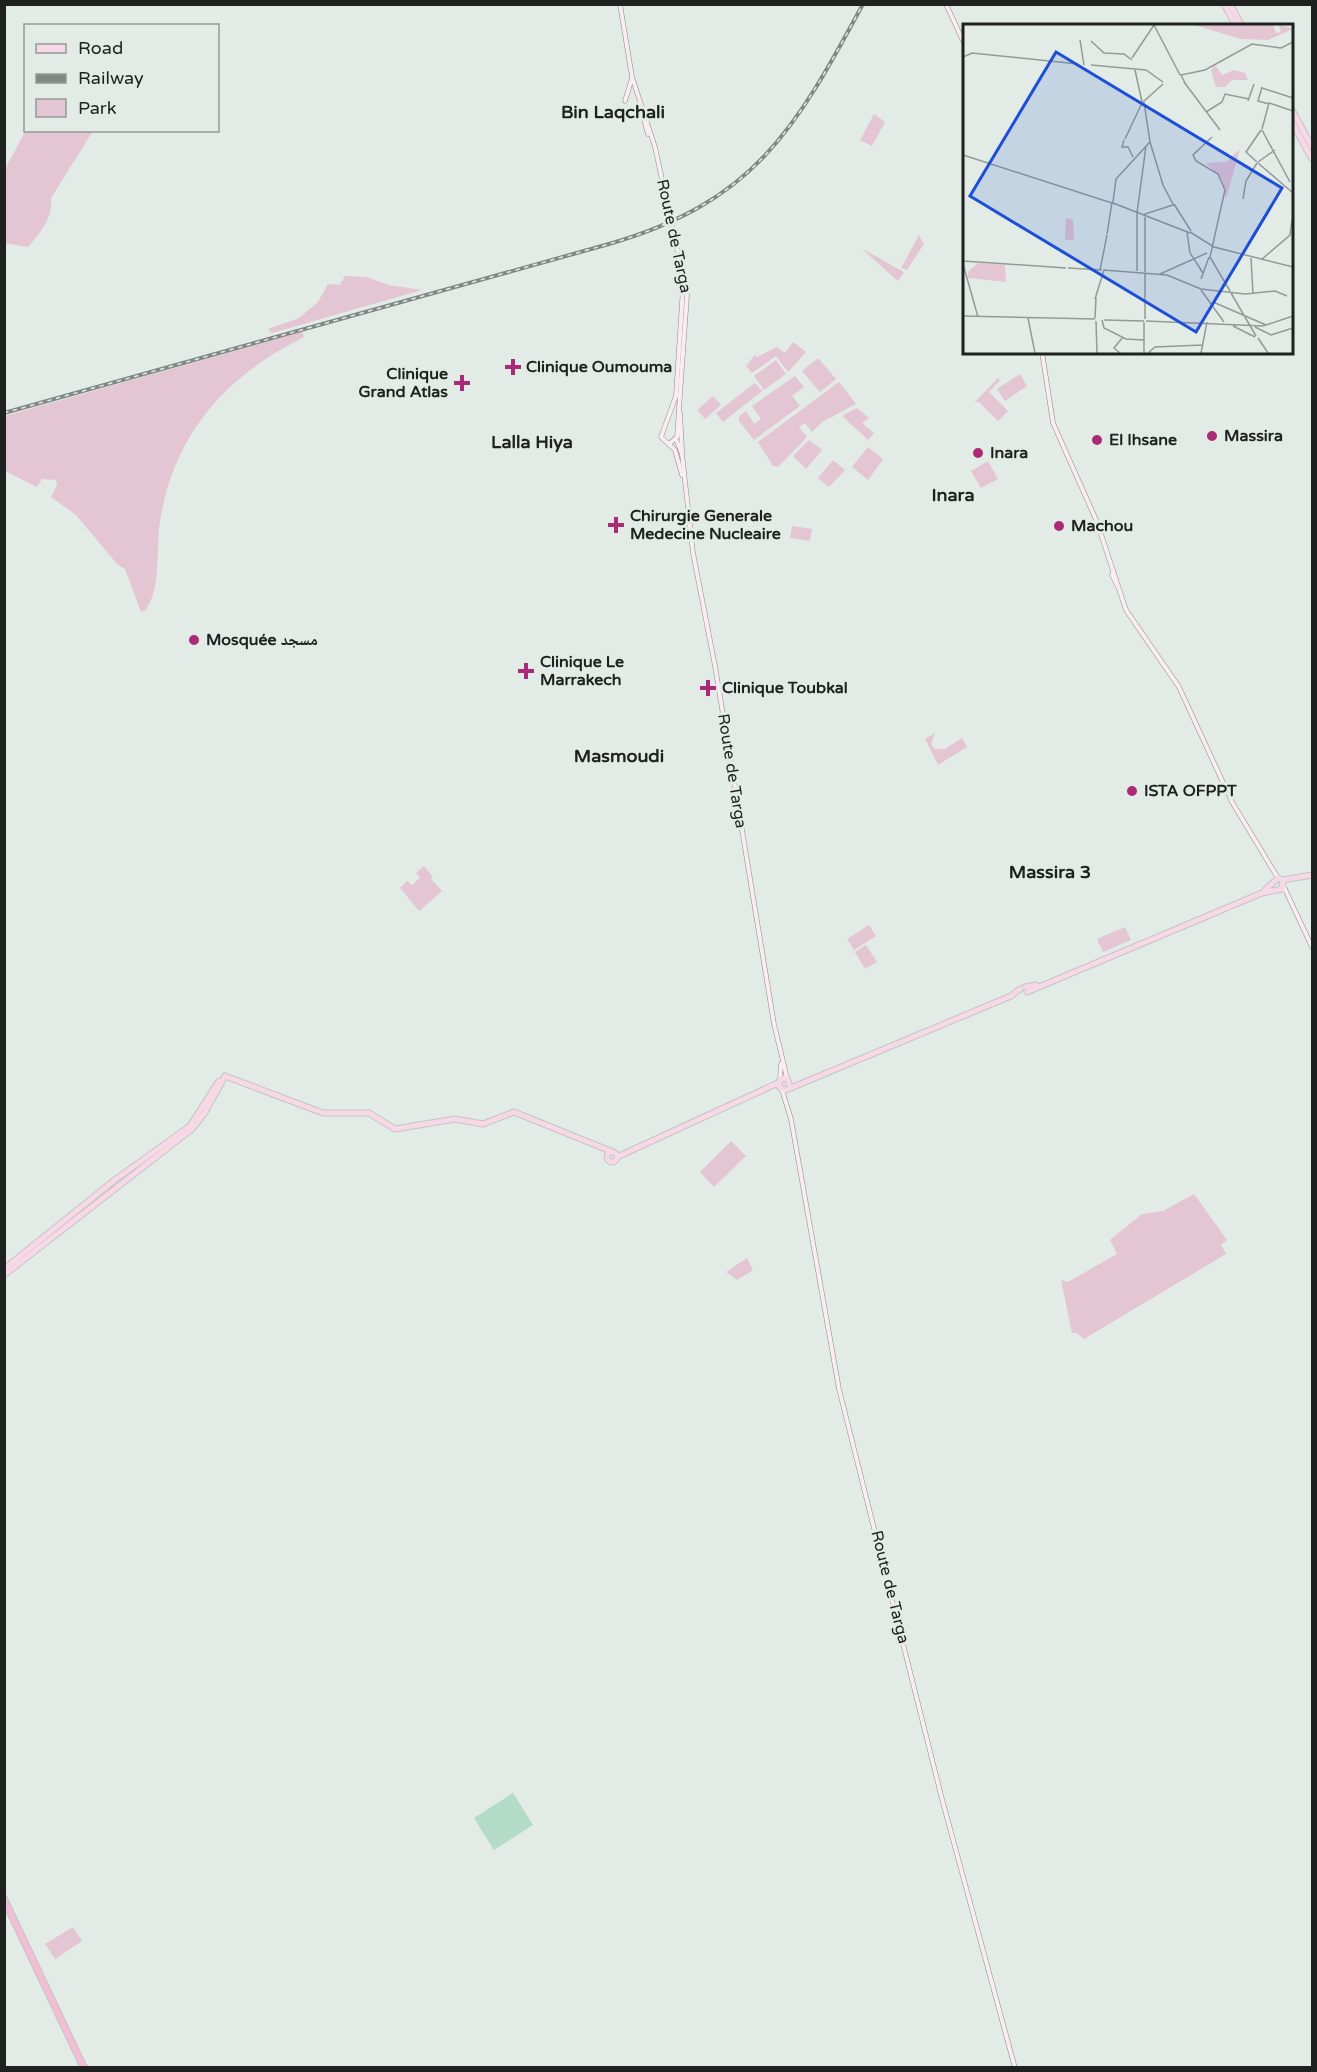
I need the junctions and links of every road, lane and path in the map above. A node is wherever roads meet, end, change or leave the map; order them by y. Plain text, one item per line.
1 (620, 4) edge
2 (946, 4) edge
3 (1224, 4) edge
4 (1230, 4) edge
5 (1235, 24) edge
6 (1241, 24) edge
7 (963, 41) edge
8 (632, 77) junction
9 (625, 101) dead end
10 (631, 112) dead end
11 (642, 112) junction
12 (1293, 113) edge
13 (1293, 124) edge
14 (1312, 147) edge
15 (1312, 159) edge
16 (1042, 354) edge
17 (680, 410) junction
18 (666, 430) junction
19 (675, 432) junction
20 (676, 439) junction
21 (669, 444) junction
22 (682, 454) junction
23 (684, 482) junction
24 (1312, 875) edge
25 (1279, 884) junction
26 (1312, 947) edge
27 (781, 1061) junction
28 (788, 1079) junction
29 (806, 1079) junction
30 (783, 1086) junction
31 (131, 1173) junction
32 (111, 1185) junction
33 (115, 1190) junction
34 (4, 1269) edge
35 (4, 1275) edge
36 (4, 1899) edge
37 (84, 2067) edge
38 (1015, 2067) edge

1 - 8 main road, Route de Targa
2 - 7 main road
3 - 5 main road
4 - 6 main road
8 - 9 main road
8 - 11 main road, Route de Targa
10 - 11 main road
11 - 17 main road, Route de Targa
11 - 18 main road, Route de Targa
12 - 14 main road
13 - 15 main road
16 - 25 main road
17 - 19 main road, Route de Targa
17 - 22 main road
18 - 19 main road
18 - 21 main road, Route de Targa
19 - 20 main road, Route de Targa
20 - 21 main road
20 - 22 main road, Route de Targa
21 - 23 main road, Route de Targa
22 - 23 main road, Route de Targa
23 - 27 main road, Route de Targa
24 - 25 main road
25 - 26 main road
25 - 29 main road
27 - 28 main road, Route de Targa
27 - 30 main road, Route de Targa
28 - 29 main road
28 - 30 main road
29 - 30 main road
30 - 31 main road
30 - 38 main road, Route de Targa
31 - 32 main road
31 - 33 main road
32 - 33 main road
32 - 34 main road
33 - 35 main road
36 - 37 highway

